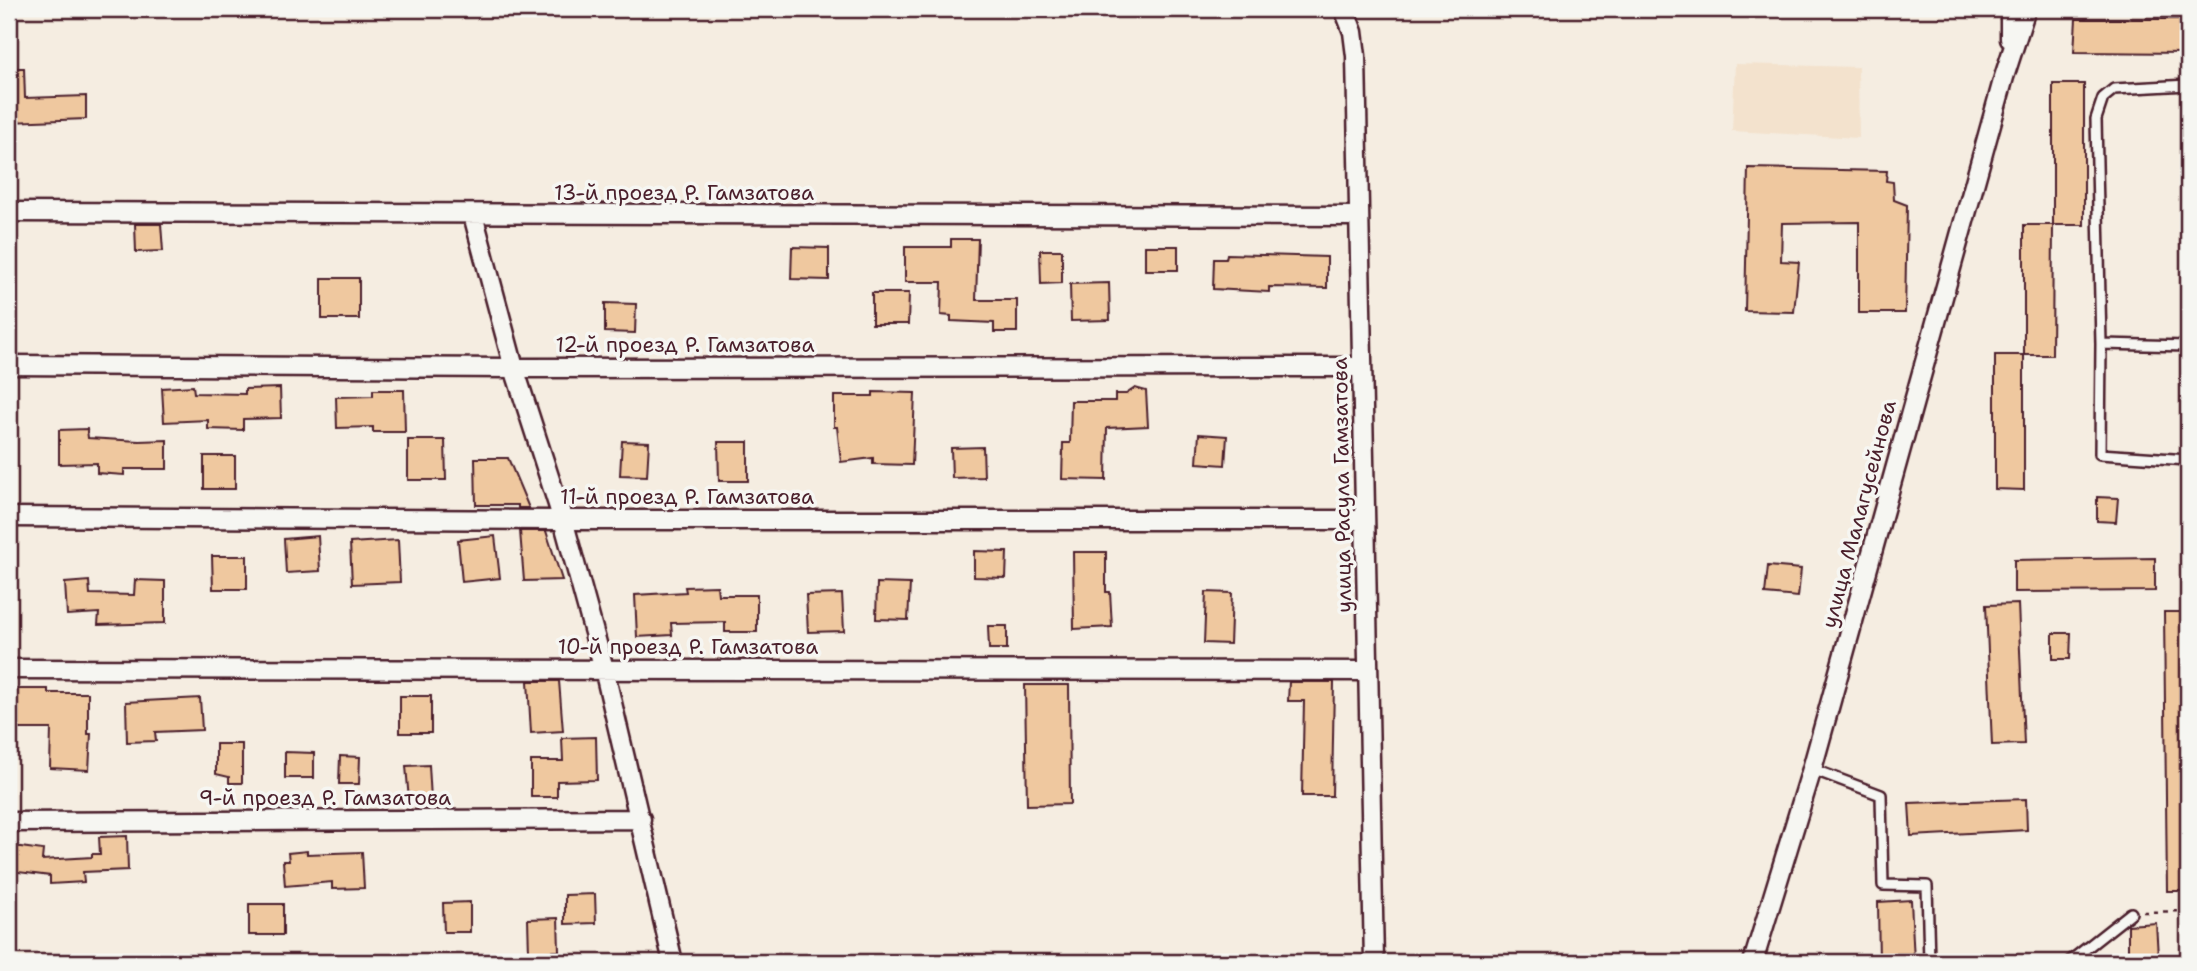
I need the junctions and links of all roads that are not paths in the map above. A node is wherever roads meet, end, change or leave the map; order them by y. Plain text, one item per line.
1 (1344, 9) edge
2 (2010, 9) edge
3 (2026, 9) edge
4 (2004, 77) junction
5 (2188, 85) edge
6 (9, 212) edge
7 (474, 215) junction
8 (1359, 216) junction
9 (2101, 344) junction
10 (2188, 346) edge
11 (9, 365) edge
12 (1362, 367) junction
13 (514, 369) junction
14 (2188, 460) edge
15 (9, 517) edge
16 (562, 520) junction
17 (1365, 520) junction
18 (9, 669) edge
19 (604, 669) junction
20 (1368, 671) junction
21 (1812, 769) junction
22 (640, 819) junction
23 (9, 822) edge
24 (2131, 912) road end
25 (673, 962) edge
26 (1374, 962) edge
27 (1753, 962) edge
28 (1929, 962) edge
29 (2069, 962) edge

1 - 8 street, улица Расула Гамзатова
2 - 4 street
3 - 4 street
4 - 21 street, улица Малагусейнова
5 - 9 lane
6 - 7 street, 13-й проезд Р. Гамзатова
7 - 8 street, 13-й проезд Р. Гамзатова
7 - 13 street
8 - 12 street, улица Расула Гамзатова
9 - 10 lane
9 - 14 lane
11 - 13 street, 12-й проезд Р. Гамзатова
12 - 13 street, 12-й проезд Р. Гамзатова
12 - 17 street, улица Расула Гамзатова
13 - 16 street
15 - 16 street, 11-й проезд Р. Гамзатова
16 - 17 street, 11-й проезд Р. Гамзатова
16 - 19 street
17 - 20 street, улица Расула Гамзатова
18 - 19 street, 10-й проезд Р. Гамзатова
19 - 20 street, 10-й проезд Р. Гамзатова
19 - 22 street
20 - 26 street, улица Расула Гамзатова
21 - 27 street, улица Малагусейнова
21 - 28 lane
22 - 23 street, 9-й проезд Р. Гамзатова
22 - 25 street
24 - 29 lane

